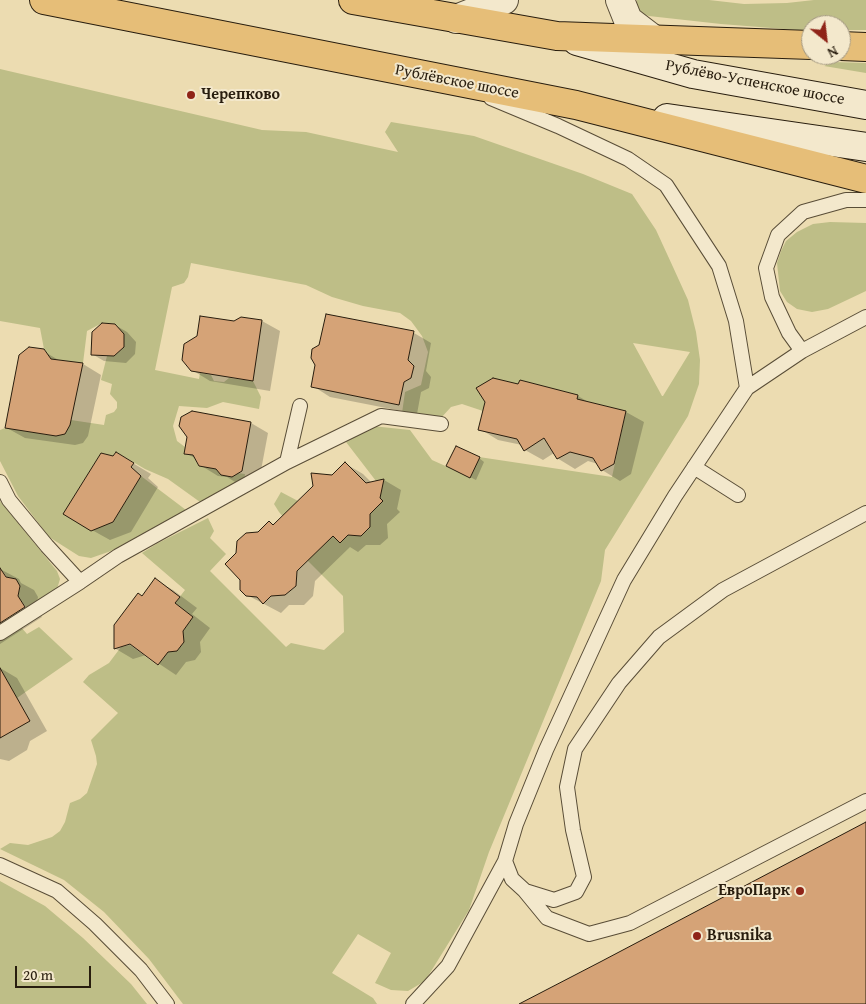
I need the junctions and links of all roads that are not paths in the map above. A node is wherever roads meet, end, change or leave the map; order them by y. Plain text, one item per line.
1 (44, 0) edge
2 (353, 0) edge
3 (504, 0) edge
4 (620, 0) edge
5 (456, 19) junction
6 (557, 36) junction
7 (653, 39) junction
8 (801, 45) edge
9 (851, 46) edge
10 (866, 47) edge
11 (444, 79) junction
12 (576, 105) junction
13 (866, 105) edge
14 (866, 147) edge
15 (866, 179) edge
16 (866, 200) edge
17 (866, 316) edge
18 (802, 351) junction
19 (747, 388) junction
20 (300, 406) dead end
21 (441, 424) dead end
22 (287, 462) junction
23 (694, 467) junction
24 (0, 482) edge
25 (738, 495) dead end
26 (866, 513) edge
27 (80, 582) junction
28 (0, 633) edge
29 (866, 801) edge
30 (505, 861) junction
31 (0, 865) edge
32 (524, 890) junction
33 (167, 1004) edge
34 (413, 1004) edge

1 - 11 main road, Рублёвское шоссе
2 - 5 main road
3 - 5 main road
4 - 7 main road
5 - 6 main road
6 - 7 main road
6 - 13 main road, Рублёво-Успенское шоссе
7 - 8 main road
9 - 10 main road
11 - 12 main road, Рублёвское шоссе
11 - 19 lane
12 - 14 main road
12 - 15 main road, Рублёвское шоссе
16 - 18 lane
17 - 18 lane
18 - 19 lane
19 - 23 lane
20 - 22 lane
21 - 22 lane
22 - 27 lane
23 - 25 lane
23 - 30 lane
24 - 27 lane
26 - 32 lane
27 - 28 lane
29 - 32 lane
30 - 32 lane
30 - 34 lane
31 - 33 lane

